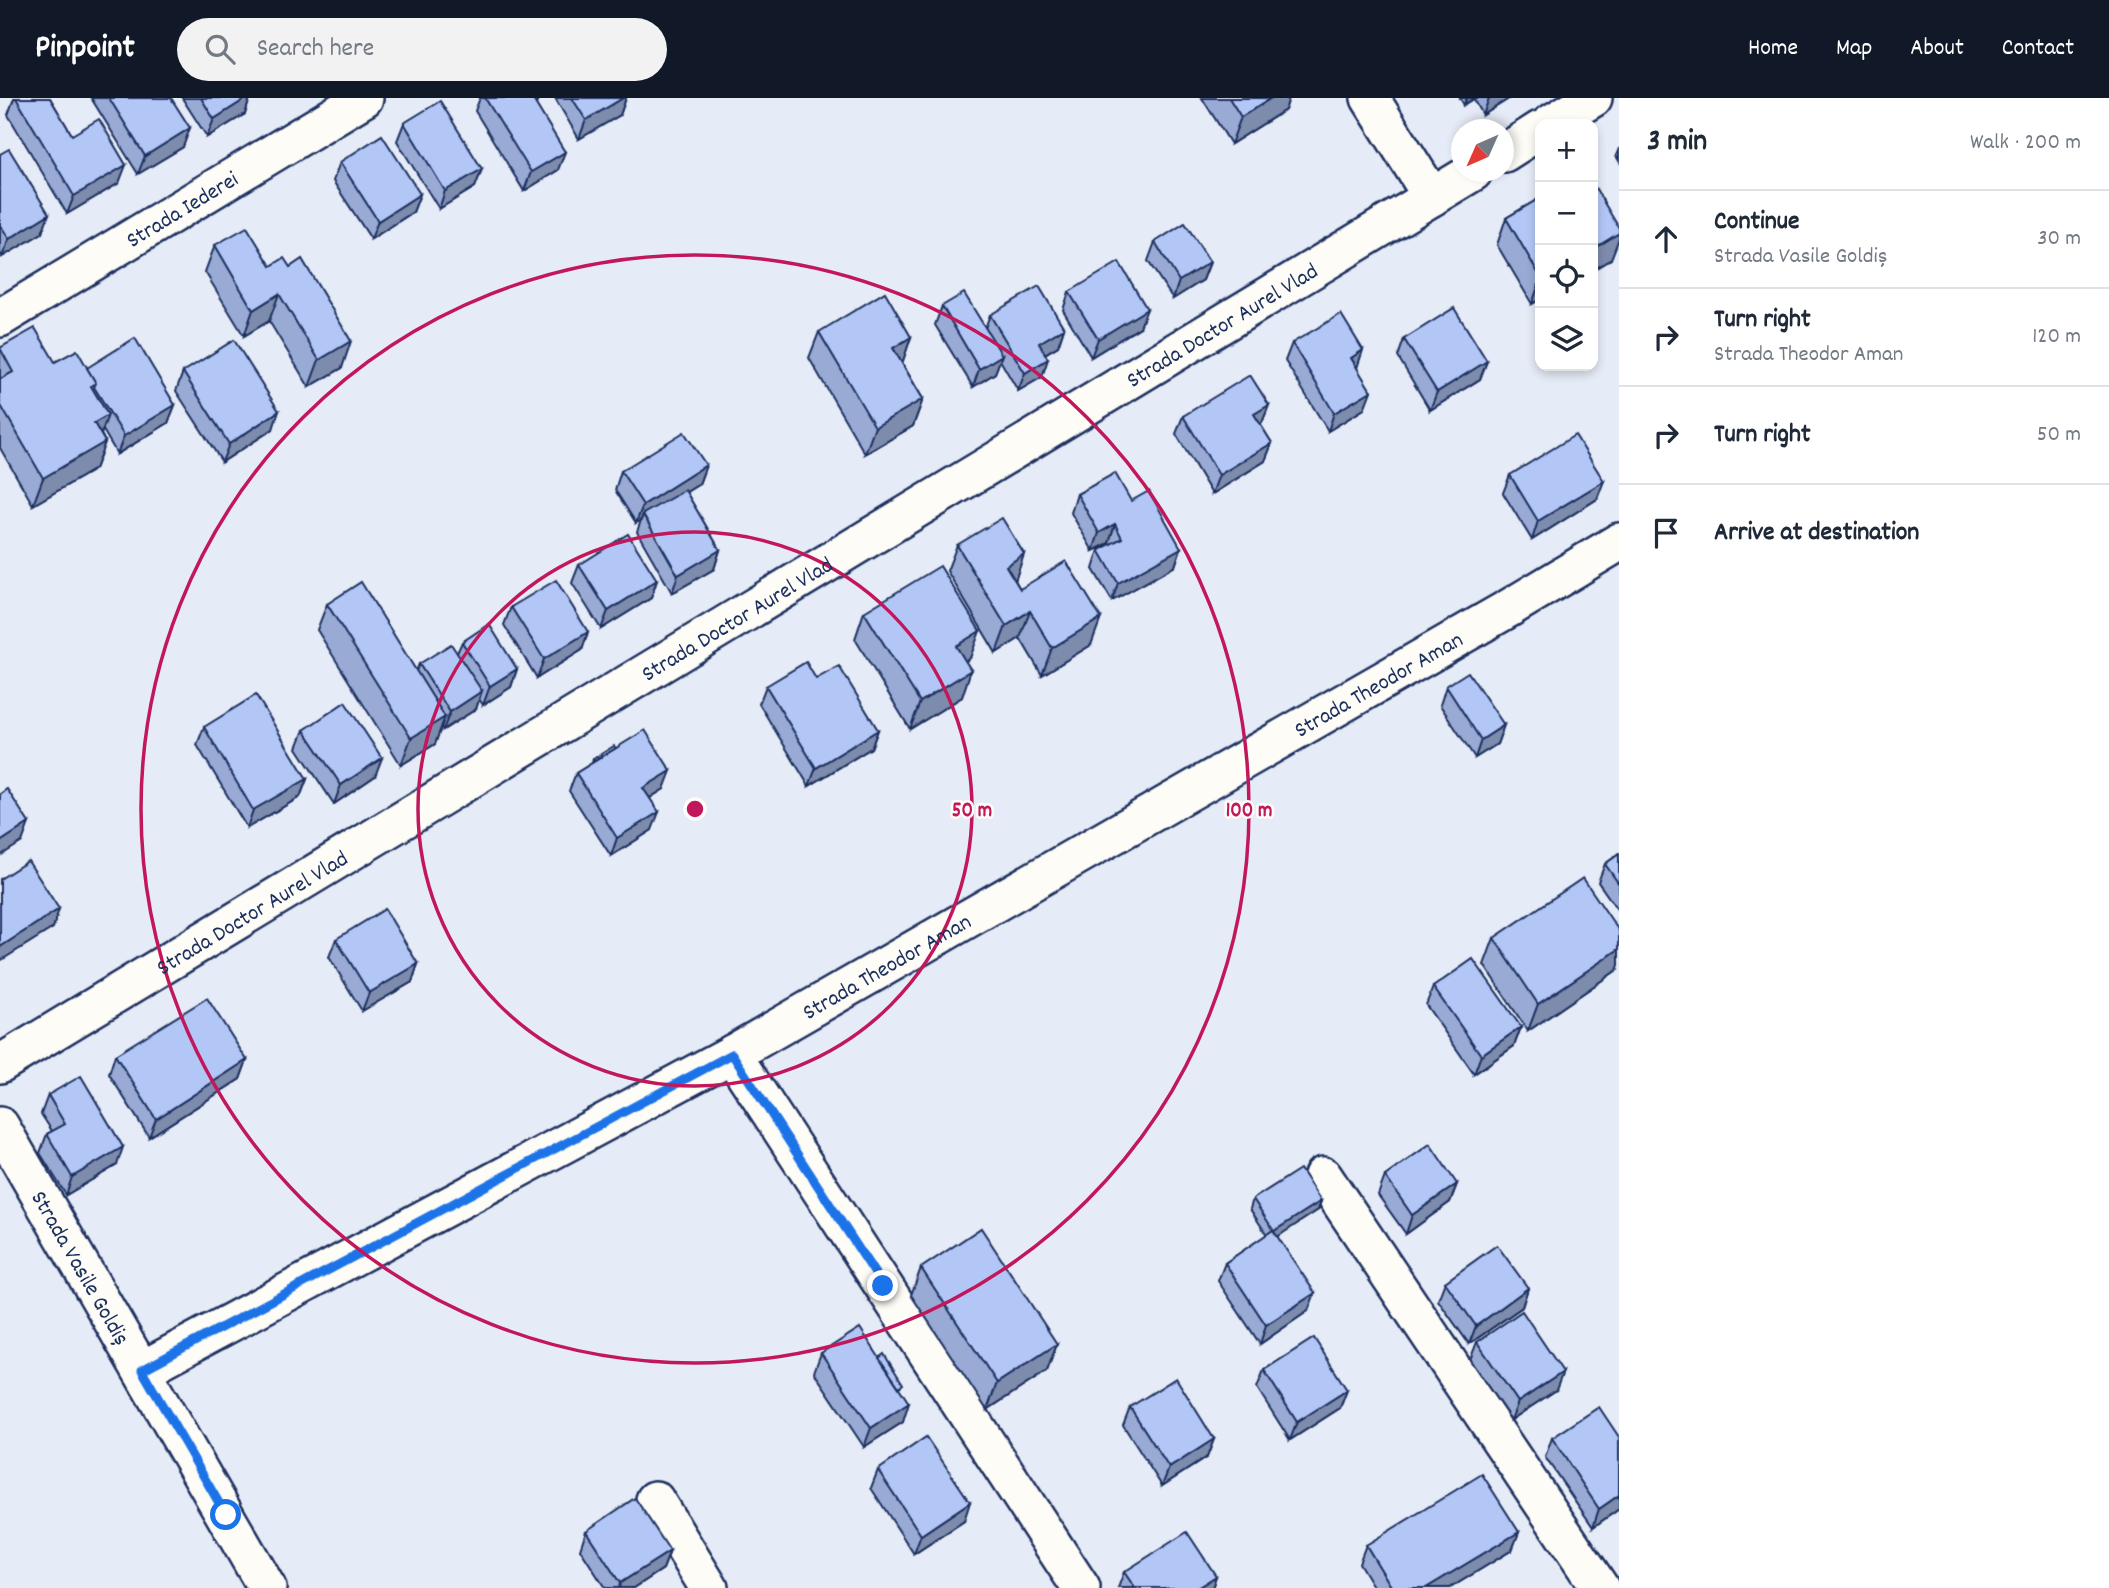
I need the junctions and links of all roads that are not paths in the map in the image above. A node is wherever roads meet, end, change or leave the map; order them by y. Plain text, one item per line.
1 (363, 98) edge
2 (1370, 98) edge
3 (1593, 98) edge
4 (1558, 119) edge
5 (1535, 133) edge
6 (1514, 146) edge
7 (1457, 182) edge
8 (1432, 197) junction
9 (0, 318) edge
10 (1619, 541) edge
11 (732, 1054) junction
12 (0, 1064) edge
13 (0, 1126) edge
14 (1323, 1176) dead end
15 (142, 1370) junction
16 (655, 1500) dead end
17 (1619, 1585) edge
18 (267, 1588) edge
19 (709, 1588) edge
20 (1080, 1588) edge
21 (1600, 1588) edge
22 (1614, 1588) edge

1 - 9 street, Strada Iederei
2 - 8 street
3 - 4 street
5 - 6 street
7 - 8 street, Strada Doctor Aurel Vlad
8 - 12 street, Strada Doctor Aurel Vlad
10 - 11 street, Strada Theodor Aman
11 - 15 street, Strada Theodor Aman
11 - 20 street
13 - 15 street, Strada Vasile Goldiș
14 - 21 street
15 - 18 street, Strada Vasile Goldiș
16 - 19 street
17 - 22 street

